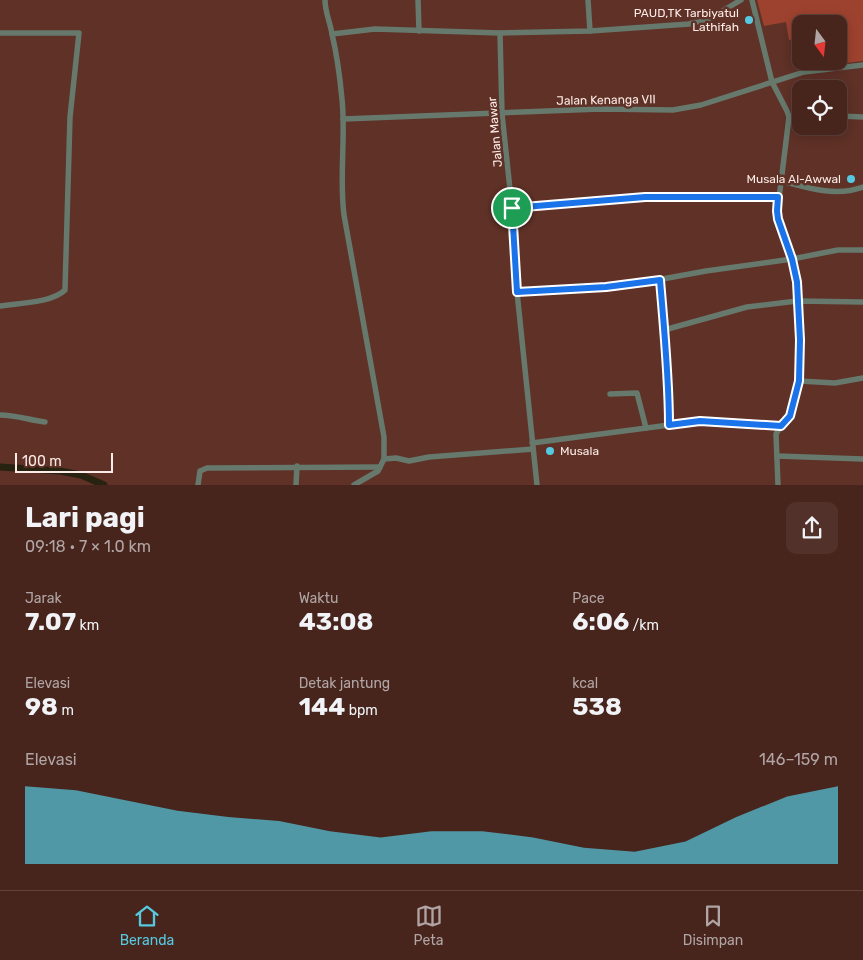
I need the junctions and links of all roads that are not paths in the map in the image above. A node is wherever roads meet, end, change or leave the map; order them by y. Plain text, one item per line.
1 (325, 0) edge
2 (418, 0) edge
3 (588, 0) edge
4 (741, 0) edge
5 (752, 0) edge
6 (419, 31) junction
7 (590, 31) junction
8 (0, 33) edge
9 (500, 33) junction
10 (332, 34) junction
11 (863, 65) edge
12 (772, 82) junction
13 (502, 114) junction
14 (847, 116) edge
15 (788, 117) junction
16 (792, 117) edge
17 (863, 117) edge
18 (343, 119) junction
19 (782, 181) junction
20 (863, 187) edge
21 (778, 197) junction
22 (512, 208) junction
23 (863, 250) edge
24 (792, 259) junction
25 (660, 280) junction
26 (517, 292) junction
27 (798, 301) junction
28 (863, 302) edge
29 (0, 306) edge
30 (664, 330) junction
31 (863, 378) edge
32 (799, 381) junction
33 (610, 394) dead end
34 (0, 415) edge
35 (45, 422) dead end
36 (669, 425) junction
37 (781, 426) junction
38 (646, 428) junction
39 (533, 446) junction
40 (777, 456) junction
41 (384, 459) junction
42 (863, 459) edge
43 (297, 466) junction
44 (380, 467) junction
45 (198, 485) edge
46 (296, 485) edge
47 (354, 485) edge
48 (537, 485) edge
49 (778, 485) edge

1 - 10 street
2 - 6 street
3 - 7 street
4 - 7 street
5 - 12 street
6 - 9 street
6 - 10 street
7 - 9 street
8 - 29 street
9 - 13 street, Jalan Mawar
10 - 18 street
11 - 12 street, Jalan Kenanga VII
12 - 13 street, Jalan Kenanga VII
12 - 15 street
13 - 18 street, Jalan Kenanga VII
13 - 22 street, Jalan Mawar
14 - 17 street
15 - 16 street
15 - 19 street
18 - 41 street
19 - 20 street
19 - 21 street
21 - 22 street
21 - 24 street
22 - 26 street, Jalan Mawar
23 - 24 street
24 - 25 street
24 - 27 street
25 - 26 street
25 - 30 street
26 - 39 street, Jalan Mawar
27 - 28 street
27 - 30 street
27 - 32 street
30 - 36 street
31 - 32 street
32 - 37 street
33 - 38 street
34 - 35 street
36 - 37 street
36 - 38 street
37 - 40 street
38 - 39 street
39 - 41 street
39 - 48 street, Jalan Mawar
40 - 42 street
40 - 49 street
41 - 44 street
43 - 44 street
43 - 45 street
43 - 46 street
44 - 47 street

